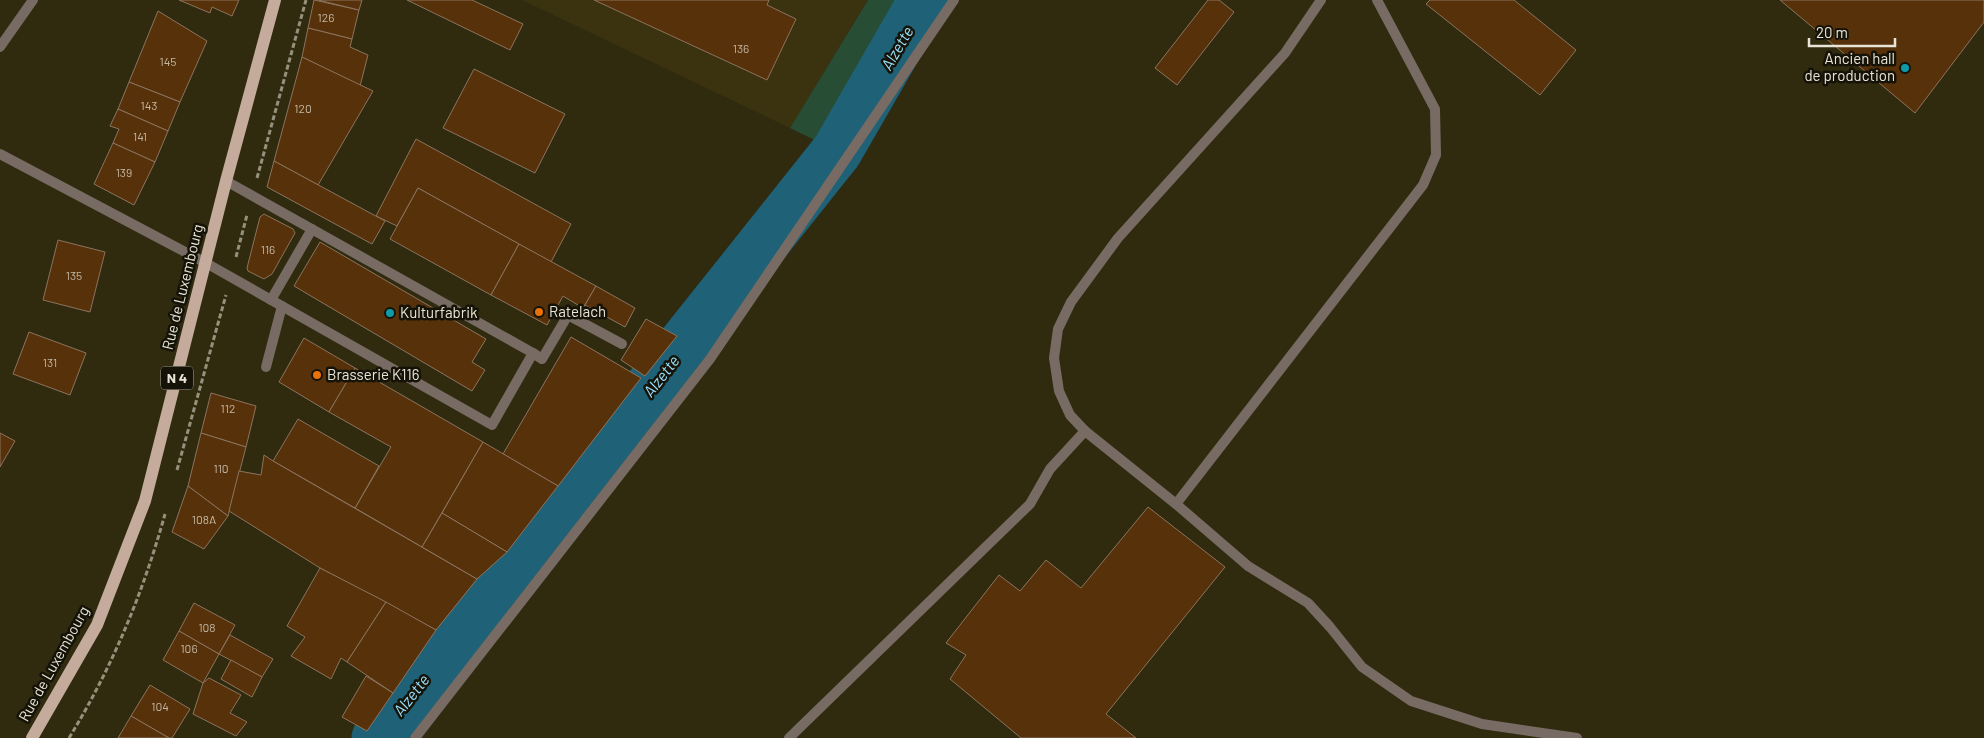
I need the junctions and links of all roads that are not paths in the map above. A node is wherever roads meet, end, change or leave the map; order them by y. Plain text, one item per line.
1 (33, 0) edge
2 (275, 0) edge
3 (954, 0) edge
4 (1321, 0) edge
5 (1377, 0) edge
6 (0, 47) edge
7 (0, 154) edge
8 (226, 181) junction
9 (312, 229) junction
10 (206, 263) junction
11 (271, 300) junction
12 (282, 306) junction
13 (622, 344) dead end
14 (533, 353) junction
15 (266, 367) dead end
16 (1085, 430) junction
17 (1176, 504) junction
18 (32, 738) edge
19 (415, 738) edge
20 (788, 738) edge
21 (1577, 738) edge

1 - 6 lane
2 - 8 main road, Rue de Luxembourg / N 4
3 - 19 lane
4 - 16 lane
5 - 17 lane
7 - 10 lane
8 - 9 lane
8 - 10 main road, Rue de Luxembourg / N 4
9 - 11 lane
9 - 14 lane
10 - 11 lane
10 - 18 main road, Rue de Luxembourg / N 4
11 - 12 lane
12 - 14 lane
12 - 15 lane
13 - 14 lane
16 - 17 lane
16 - 20 lane
17 - 21 lane

